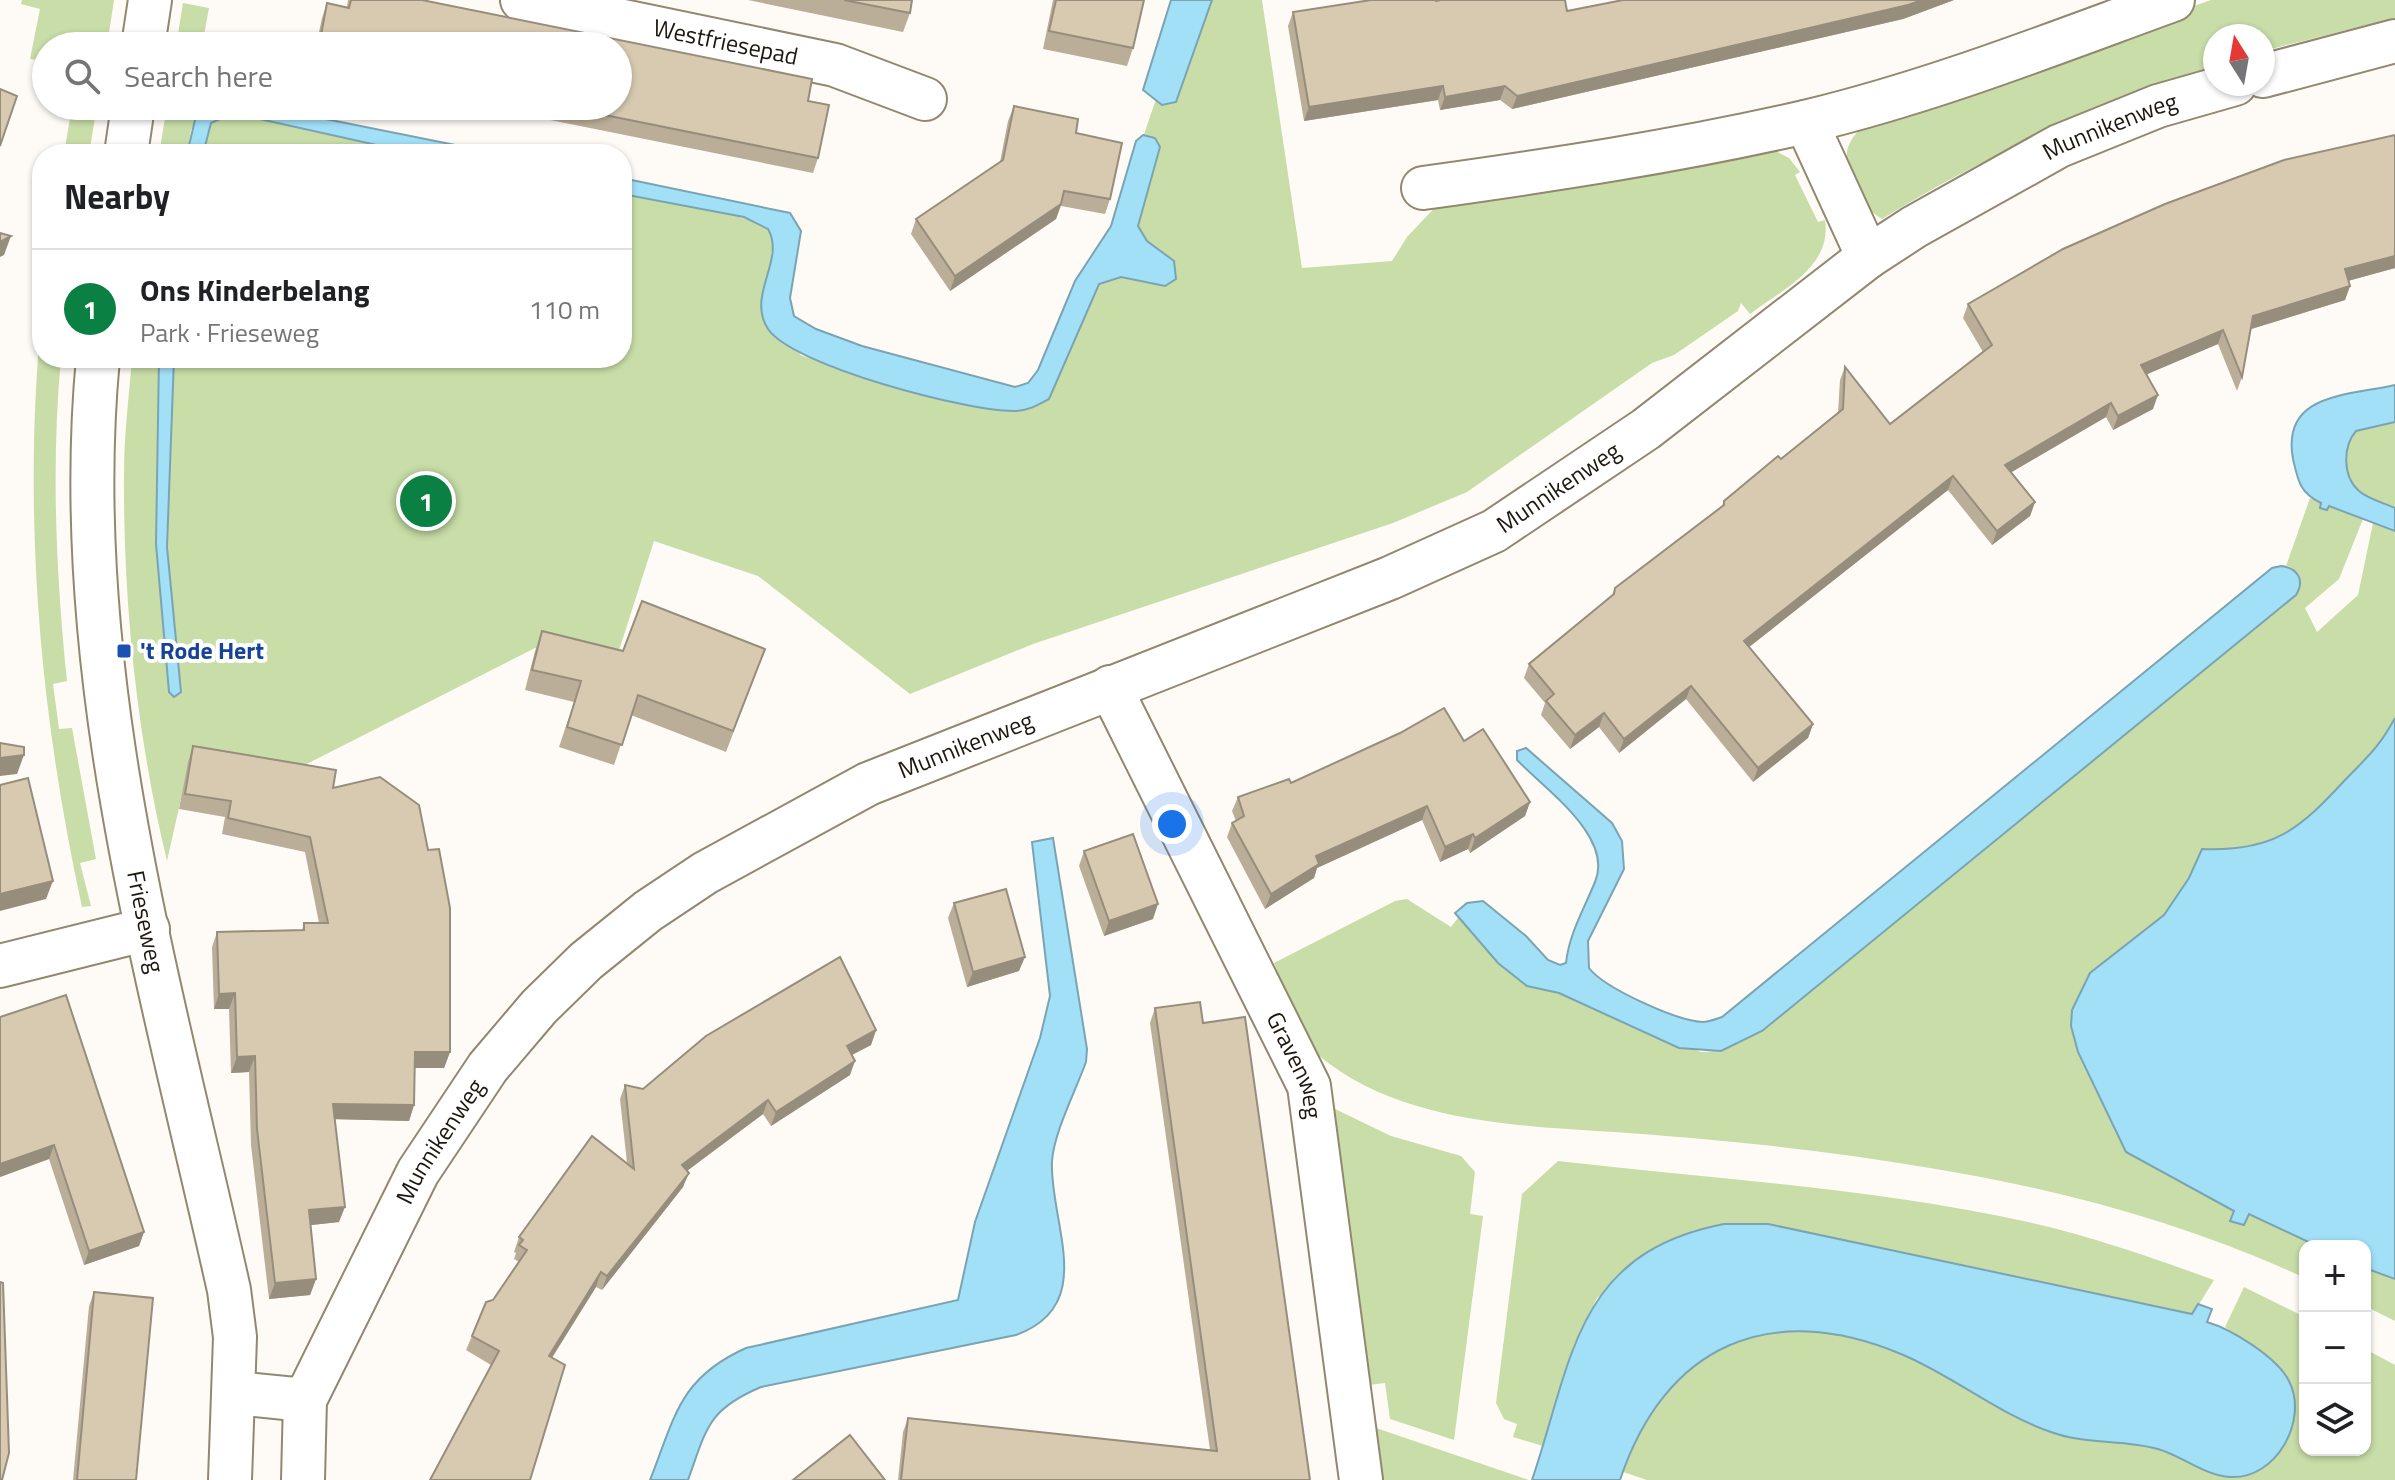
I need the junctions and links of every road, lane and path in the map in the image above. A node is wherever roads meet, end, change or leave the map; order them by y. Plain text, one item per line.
1 (150, 0) edge
2 (522, 0) edge
3 (2173, 0) edge
4 (145, 32) edge
5 (2395, 41) edge
6 (2275, 73) edge
7 (2203, 93) edge
8 (925, 99) dead end
9 (131, 120) edge
10 (1806, 122) junction
11 (127, 144) edge
12 (1423, 188) dead end
13 (1868, 257) junction
14 (98, 368) edge
15 (1110, 687) junction
16 (148, 929) junction
17 (0, 966) edge
18 (235, 1393) junction
19 (305, 1400) junction
20 (230, 1480) edge
21 (303, 1480) edge
22 (1361, 1480) edge

1 - 4 street
2 - 8 street, Westfriesepad
3 - 10 street
5 - 6 street
7 - 13 street, Munnikenweg
9 - 11 street
10 - 12 street
10 - 13 street
13 - 15 street, Munnikenweg
14 - 16 street, Frieseweg
15 - 19 street, Munnikenweg
15 - 22 street, Gravenweg
16 - 17 street
16 - 18 street, Frieseweg
18 - 19 street
18 - 20 street, Frieseweg
19 - 21 street

